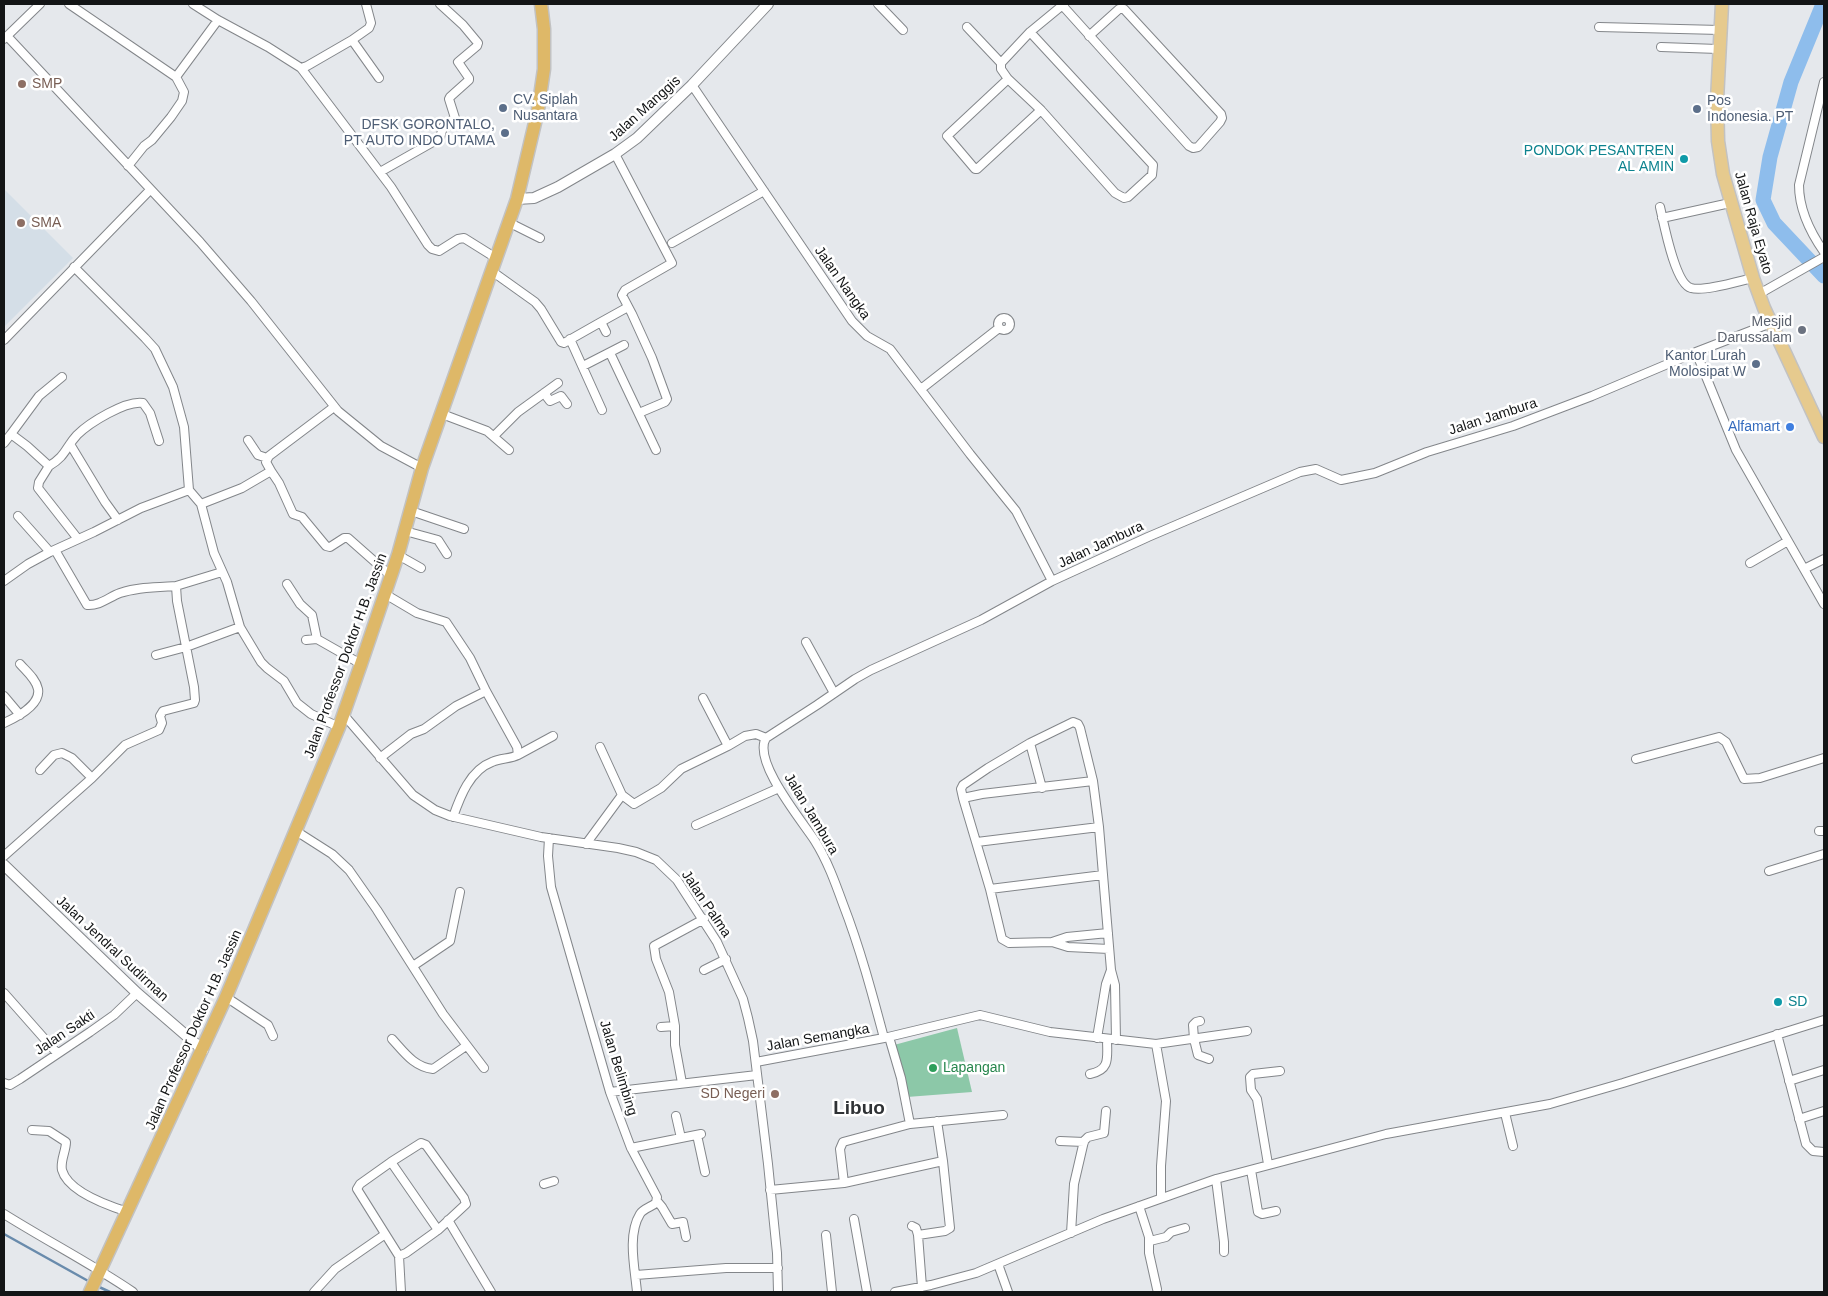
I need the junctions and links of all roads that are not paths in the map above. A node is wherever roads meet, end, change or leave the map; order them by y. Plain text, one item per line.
1 (40, 4) edge
2 (69, 4) edge
3 (193, 4) edge
4 (366, 4) edge
5 (440, 4) edge
6 (541, 4) edge
7 (768, 4) edge
8 (878, 4) edge
9 (1063, 4) edge
10 (1722, 4) edge
11 (218, 20) junction
12 (967, 27) dead end
13 (1599, 27) dead end
14 (903, 30) dead end
15 (1720, 30) junction
16 (1030, 32) junction
17 (1089, 36) junction
18 (6, 38) edge
19 (352, 40) junction
20 (1661, 46) dead end
21 (1718, 49) junction
22 (1001, 63) junction
23 (301, 68) junction
24 (176, 77) junction
25 (379, 78) dead end
26 (1008, 79) junction
27 (1824, 82) edge
28 (692, 85) junction
29 (1041, 110) junction
30 (615, 154) junction
31 (128, 166) junction
32 (380, 172) junction
33 (150, 190) junction
34 (764, 191) junction
35 (517, 199) junction
36 (1730, 204) junction
37 (1660, 207) dead end
38 (1662, 218) junction
39 (510, 223) junction
40 (540, 238) dead end
41 (672, 243) dead end
42 (1824, 252) edge
43 (1824, 257) edge
44 (496, 258) junction
45 (74, 267) junction
46 (493, 272) junction
47 (1753, 278) junction
48 (1759, 294) junction
49 (628, 307) junction
50 (601, 322) junction
51 (1772, 324) junction
52 (999, 328) dead end
53 (606, 332) dead end
54 (570, 339) junction
55 (4, 340) edge
56 (624, 345) dead end
57 (1696, 352) junction
58 (610, 353) junction
59 (583, 366) junction
60 (62, 377) dead end
61 (558, 383) dead end
62 (921, 389) junction
63 (544, 393) junction
64 (567, 404) dead end
65 (334, 407) junction
66 (602, 410) dead end
67 (639, 413) junction
68 (442, 414) junction
69 (11, 434) junction
70 (494, 436) junction
71 (1824, 437) edge
72 (159, 440) dead end
73 (248, 440) dead end
74 (4, 443) edge
75 (70, 444) junction
76 (509, 450) dead end
77 (656, 450) dead end
78 (268, 458) junction
79 (48, 466) junction
80 (422, 468) junction
81 (271, 472) junction
82 (189, 490) junction
83 (201, 504) junction
84 (411, 511) junction
85 (18, 516) dead end
86 (118, 520) junction
87 (464, 530) dead end
88 (405, 531) junction
89 (78, 539) junction
90 (1788, 541) junction
91 (52, 551) junction
92 (447, 554) dead end
93 (398, 555) junction
94 (1824, 559) edge
95 (1750, 563) dead end
96 (422, 568) dead end
97 (1804, 569) junction
98 (222, 572) junction
99 (391, 576) junction
100 (4, 581) edge
101 (1052, 581) junction
102 (287, 584) dead end
103 (176, 586) junction
104 (385, 594) junction
105 (1824, 604) edge
106 (240, 627) junction
107 (317, 639) junction
108 (306, 640) dead end
109 (806, 642) dead end
110 (186, 646) junction
111 (156, 655) dead end
112 (20, 664) dead end
113 (361, 664) junction
114 (486, 690) junction
115 (834, 693) junction
116 (4, 696) edge
117 (703, 698) dead end
118 (343, 714) junction
119 (20, 715) junction
120 (4, 723) edge
121 (339, 727) junction
122 (552, 736) dead end
123 (766, 738) junction
124 (1030, 743) junction
125 (728, 746) junction
126 (600, 747) dead end
127 (518, 755) junction
128 (380, 758) junction
129 (1824, 758) edge
130 (1636, 759) dead end
131 (40, 770) dead end
132 (92, 778) junction
133 (1093, 781) junction
134 (779, 788) junction
135 (1042, 788) junction
136 (622, 795) junction
137 (963, 798) junction
138 (453, 817) junction
139 (696, 825) dead end
140 (1099, 827) junction
141 (296, 831) junction
142 (549, 838) junction
143 (977, 842) junction
144 (586, 844) junction
145 (1824, 854) edge
146 (4, 856) edge
147 (4, 865) edge
148 (1769, 871) dead end
149 (1103, 875) junction
150 (990, 889) junction
151 (460, 892) dead end
152 (704, 919) junction
153 (1108, 933) junction
154 (1093, 934) junction
155 (1052, 942) junction
156 (1094, 947) junction
157 (1109, 948) junction
158 (726, 958) junction
159 (412, 966) junction
160 (704, 970) dead end
161 (1111, 970) junction
162 (4, 993) edge
163 (137, 993) junction
164 (226, 997) junction
165 (1824, 1020) edge
166 (1200, 1021) dead end
167 (675, 1026) junction
168 (661, 1027) dead end
169 (1246, 1032) dead end
170 (1777, 1034) junction
171 (273, 1036) dead end
172 (887, 1038) junction
173 (1097, 1038) junction
174 (392, 1039) dead end
175 (1194, 1039) junction
176 (1112, 1040) junction
177 (1156, 1044) junction
178 (466, 1046) junction
179 (203, 1050) junction
180 (58, 1053) junction
181 (1209, 1060) dead end
182 (756, 1062) junction
183 (484, 1068) dead end
184 (1824, 1070) edge
185 (1280, 1071) dead end
186 (1090, 1074) dead end
187 (757, 1075) junction
188 (1789, 1081) junction
189 (4, 1083) edge
190 (682, 1083) junction
191 (610, 1092) junction
192 (1824, 1110) edge
193 (1106, 1111) dead end
194 (1505, 1113) junction
195 (1003, 1115) dead end
196 (676, 1116) dead end
197 (1799, 1118) junction
198 (937, 1121) junction
199 (910, 1124) junction
200 (32, 1130) dead end
201 (681, 1138) junction
202 (1060, 1141) dead end
203 (1084, 1142) junction
204 (1513, 1146) dead end
205 (631, 1148) junction
206 (1824, 1152) edge
207 (943, 1161) junction
208 (391, 1162) junction
209 (1268, 1164) junction
210 (1251, 1170) junction
211 (705, 1172) dead end
212 (1216, 1179) junction
213 (554, 1181) dead end
214 (844, 1183) junction
215 (544, 1184) dead end
216 (770, 1190) junction
217 (1161, 1198) junction
218 (657, 1201) junction
219 (1139, 1206) junction
220 (1276, 1211) dead end
221 (128, 1212) junction
222 (4, 1214) edge
223 (854, 1219) dead end
224 (448, 1220) junction
225 (912, 1226) dead end
226 (1184, 1228) dead end
227 (438, 1230) junction
228 (1070, 1233) junction
229 (384, 1235) junction
230 (826, 1235) dead end
231 (918, 1235) junction
232 (686, 1237) dead end
233 (1150, 1241) junction
234 (1224, 1252) dead end
235 (399, 1256) junction
236 (998, 1264) junction
237 (778, 1268) junction
238 (99, 1273) junction
239 (636, 1275) junction
240 (922, 1287) junction
241 (932, 1289) edge
242 (1157, 1289) dead end
243 (90, 1292) edge
244 (133, 1292) edge
245 (314, 1292) edge
246 (401, 1292) edge
247 (491, 1292) edge
248 (637, 1292) edge
249 (778, 1292) edge
250 (832, 1292) edge
251 (867, 1292) edge
252 (895, 1292) edge
253 (1008, 1292) edge

1 - 18 street
2 - 24 street
3 - 11 street
4 - 19 street
5 - 32 street
6 - 35 highway, Jalan Professor Doktor H.B. Jassin
7 - 28 street, Jalan Manggis
8 - 14 street
9 - 16 street
9 - 17 street
10 - 15 main road, Jalan Raja Eyato
11 - 23 street
11 - 24 street
12 - 22 street
13 - 15 street
15 - 21 main road, Jalan Raja Eyato
16 - 22 street
16 - 29 street
17 - 17 street
18 - 31 street
19 - 23 street
19 - 25 street
20 - 21 street
21 - 36 main road, Jalan Raja Eyato
22 - 26 street
23 - 32 street
24 - 31 street
26 - 29 street
26 - 29 street
27 - 42 street
28 - 30 street, Jalan Manggis
28 - 34 street, Jalan Nangka
30 - 35 street, Jalan Manggis
30 - 49 street
31 - 33 street
32 - 44 street
33 - 45 street
33 - 65 street
34 - 41 street
34 - 62 street, Jalan Nangka
35 - 39 highway, Jalan Professor Doktor H.B. Jassin
36 - 38 street
36 - 47 main road, Jalan Raja Eyato
37 - 38 street
38 - 47 street
39 - 40 street
39 - 44 highway, Jalan Professor Doktor H.B. Jassin
43 - 48 street
44 - 46 highway, Jalan Professor Doktor H.B. Jassin
45 - 55 street
45 - 82 street
46 - 54 street
46 - 68 highway, Jalan Professor Doktor H.B. Jassin
47 - 48 main road, Jalan Raja Eyato
48 - 51 main road, Jalan Raja Eyato
49 - 50 street
49 - 67 street
50 - 53 street
50 - 54 street
51 - 57 street, Jalan Jambura
51 - 71 main road, Jalan Raja Eyato
52 - 62 street
54 - 59 street
56 - 58 street
57 - 90 street
57 - 101 street, Jalan Jambura
58 - 59 street
58 - 67 street
59 - 66 street
60 - 69 street
61 - 63 street
62 - 101 street, Jalan Nangka
63 - 64 street
63 - 70 street
65 - 78 street
65 - 80 street
67 - 77 street
68 - 70 street
68 - 80 highway, Jalan Professor Doktor H.B. Jassin
69 - 74 street
69 - 79 street
70 - 76 street
72 - 75 street
73 - 78 street
75 - 79 street
75 - 86 street
78 - 81 street
79 - 89 street
80 - 84 highway, Jalan Professor Doktor H.B. Jassin
81 - 83 street
81 - 99 street
82 - 83 street
82 - 86 street
83 - 98 street
84 - 87 street
84 - 88 highway, Jalan Professor Doktor H.B. Jassin
85 - 91 street
86 - 89 street
88 - 92 street
88 - 93 highway, Jalan Professor Doktor H.B. Jassin
89 - 91 street
90 - 95 street
90 - 97 street
91 - 100 street
91 - 103 street
93 - 96 street
93 - 99 highway, Jalan Professor Doktor H.B. Jassin
94 - 97 street
97 - 105 street
98 - 103 street
98 - 106 street
99 - 104 highway, Jalan Professor Doktor H.B. Jassin
101 - 115 street, Jalan Jambura
102 - 107 street
103 - 110 street
104 - 113 highway, Jalan Professor Doktor H.B. Jassin
104 - 114 street
106 - 110 street
106 - 121 street
107 - 108 street
107 - 113 street
109 - 115 street
110 - 111 street
110 - 132 street
112 - 119 street
113 - 118 highway, Jalan Professor Doktor H.B. Jassin
114 - 127 street
114 - 128 street
115 - 123 street, Jalan Jambura
116 - 119 street
117 - 125 street
118 - 121 highway, Jalan Professor Doktor H.B. Jassin
118 - 128 street, Jalan Palma
119 - 120 street
121 - 141 highway, Jalan Professor Doktor H.B. Jassin
122 - 127 street
123 - 125 street
123 - 134 street, Jalan Jambura
124 - 133 street
124 - 135 street
124 - 137 street
125 - 136 street
126 - 136 street
127 - 138 street
128 - 138 street, Jalan Palma
129 - 130 street
131 - 132 street
132 - 146 street
133 - 135 street
133 - 140 street
134 - 139 street
134 - 172 street, Jalan Jambura
135 - 137 street
136 - 144 street
137 - 143 street
138 - 142 street, Jalan Palma
140 - 143 street
140 - 149 street
141 - 159 street
141 - 164 highway, Jalan Professor Doktor H.B. Jassin
142 - 144 street, Jalan Palma
142 - 191 street, Jalan Belimbing
143 - 150 street
144 - 152 street, Jalan Palma
145 - 148 street
147 - 163 street, Jalan Jendral Sudirman
149 - 150 street
149 - 153 street
150 - 155 street
151 - 159 street
152 - 158 street, Jalan Palma
152 - 167 street
153 - 154 street
153 - 157 street
154 - 155 street
154 - 156 street
155 - 156 street
156 - 157 street
157 - 161 street
158 - 160 street
158 - 182 street, Jalan Palma
159 - 178 street
161 - 173 street
161 - 176 street
162 - 180 street
163 - 179 street, Jalan Jendral Sudirman
163 - 180 street, Jalan Sakti
164 - 171 street
164 - 179 highway, Jalan Professor Doktor H.B. Jassin
165 - 170 street
166 - 175 street
167 - 168 street
167 - 190 street
169 - 175 street, Jalan Semangka
170 - 188 street
170 - 194 street
172 - 173 street, Jalan Semangka
172 - 182 street, Jalan Semangka
172 - 199 street, Jalan Jambura
173 - 176 street, Jalan Semangka
174 - 178 street
175 - 177 street, Jalan Semangka
175 - 181 street
176 - 177 street, Jalan Semangka
176 - 186 street
177 - 217 street
178 - 183 street
179 - 221 highway, Jalan Professor Doktor H.B. Jassin
180 - 189 street, Jalan Sakti
182 - 187 street, Jalan Palma
184 - 188 street
185 - 209 street
187 - 190 street
187 - 216 street, Jalan Palma
188 - 197 street
190 - 191 street
191 - 205 street, Jalan Belimbing
192 - 197 street
193 - 203 street
194 - 204 street
194 - 209 street
195 - 198 street
196 - 201 street
197 - 206 street
198 - 199 street
198 - 207 street
199 - 214 street
200 - 221 street
201 - 205 street
201 - 211 street
202 - 203 street
203 - 228 street
205 - 218 street, Jalan Belimbing
207 - 214 street
207 - 231 street
208 - 224 street
208 - 227 street
208 - 229 street
209 - 210 street
210 - 212 street
210 - 220 street
212 - 217 street
212 - 234 street
213 - 215 street
214 - 216 street
216 - 237 street, Jalan Palma
217 - 219 street
218 - 232 street, Jalan Belimbing
218 - 239 street
219 - 228 street
219 - 233 street
221 - 238 highway, Jalan Professor Doktor H.B. Jassin
222 - 238 street
223 - 251 street
224 - 227 street
224 - 247 street
225 - 231 street
226 - 233 street
227 - 235 street
228 - 236 street
229 - 235 street
229 - 245 street
230 - 250 street
231 - 240 street
233 - 242 street
235 - 246 street
236 - 241 street
236 - 253 street
237 - 239 street
237 - 249 street, Jalan Palma
238 - 243 highway, Jalan Professor Doktor H.B. Jassin
238 - 244 street
239 - 248 street
240 - 241 street
240 - 252 street

